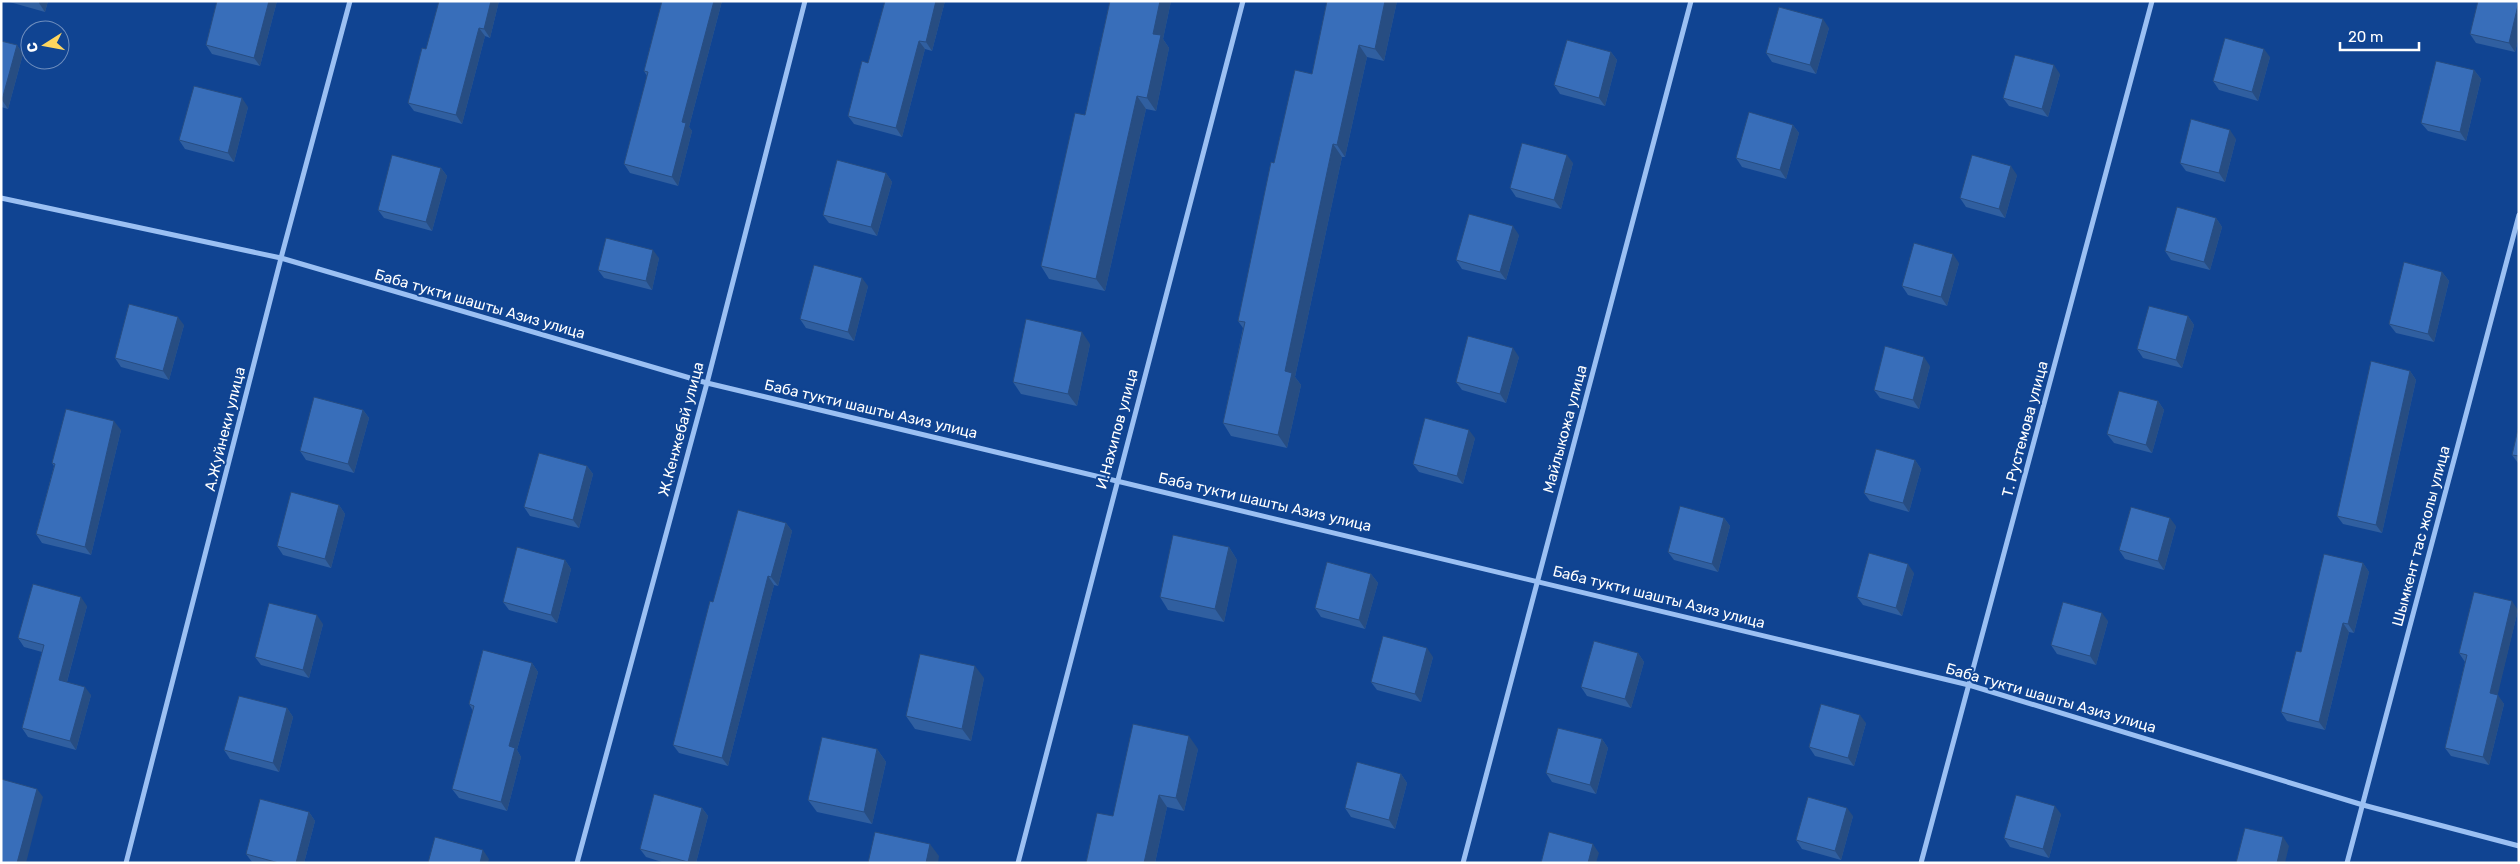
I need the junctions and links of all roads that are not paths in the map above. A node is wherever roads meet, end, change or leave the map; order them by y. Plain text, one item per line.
1 (350, 1) edge
2 (805, 1) edge
3 (1243, 1) edge
4 (1691, 1) edge
5 (2152, 1) edge
6 (1, 198) edge
7 (2519, 215) edge
8 (281, 258) junction
9 (707, 383) junction
10 (1117, 480) junction
11 (1538, 580) junction
12 (1969, 685) junction
13 (2363, 805) junction
14 (2519, 846) edge
15 (126, 863) edge
16 (577, 863) edge
17 (1018, 863) edge
18 (1463, 863) edge
19 (1921, 863) edge
20 (2347, 863) edge

1 - 8 street, А.Жуйнеки улица
2 - 9 street, Ж.Кенжебай улица
3 - 10 street, И.Нахипов улица
4 - 11 street, Майлыкожа улица
5 - 12 street, Т. Рустемова улица
6 - 8 street, Баба тукти шашты Азиз улица
7 - 13 street, Шымкент тас жолы улица
8 - 9 street, Баба тукти шашты Азиз улица
8 - 15 street, А.Жуйнеки улица
9 - 10 street, Баба тукти шашты Азиз улица
9 - 16 street, Ж.Кенжебай улица
10 - 11 street, Баба тукти шашты Азиз улица
10 - 17 street, И.Нахипов улица
11 - 12 street, Баба тукти шашты Азиз улица
11 - 18 street, Майлыкожа улица
12 - 13 street, Баба тукти шашты Азиз улица
12 - 19 street, Т. Рустемова улица
13 - 14 street, Баба тукти шашты Азиз улица
13 - 20 street, Шымкент тас жолы улица

